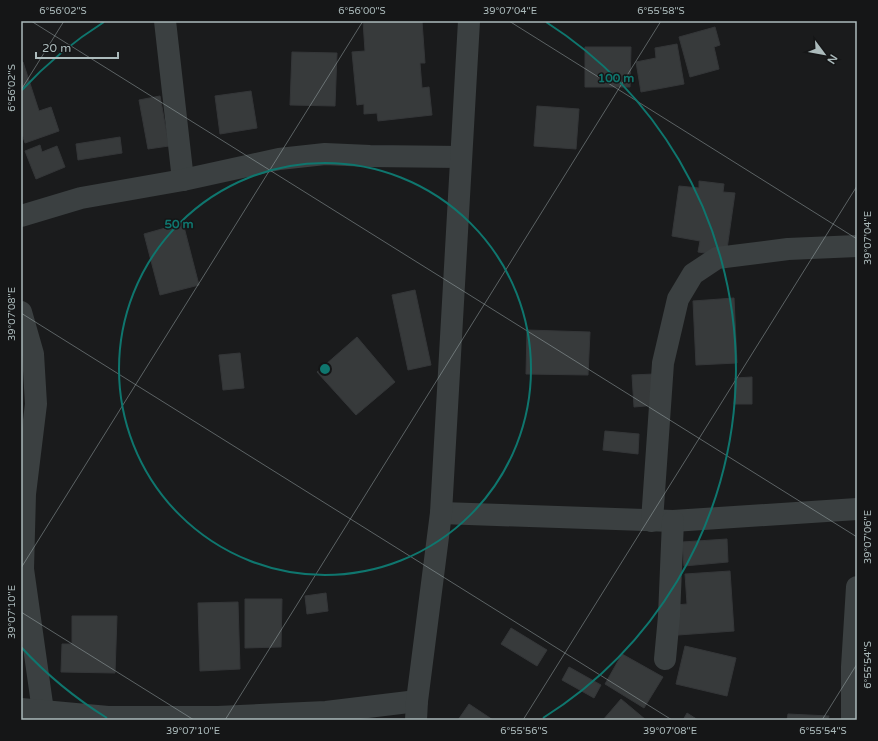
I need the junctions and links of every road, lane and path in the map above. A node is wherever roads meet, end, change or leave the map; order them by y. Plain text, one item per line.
1 (165, 21) edge
2 (469, 21) edge
3 (461, 157) junction
4 (183, 180) junction
5 (21, 216) edge
6 (857, 246) edge
7 (21, 312) edge
8 (857, 509) edge
9 (441, 512) junction
10 (652, 521) junction
11 (673, 521) junction
12 (857, 587) edge
13 (665, 659) dead end
14 (21, 709) edge
15 (416, 710) edge
16 (43, 711) junction
17 (852, 720) edge

1 - 4 street
2 - 3 street
3 - 4 street
3 - 9 street
4 - 5 street
6 - 10 street
7 - 16 street
8 - 11 street
9 - 10 street
9 - 15 street
10 - 11 street
11 - 13 street
12 - 17 street
14 - 16 street
15 - 16 street

